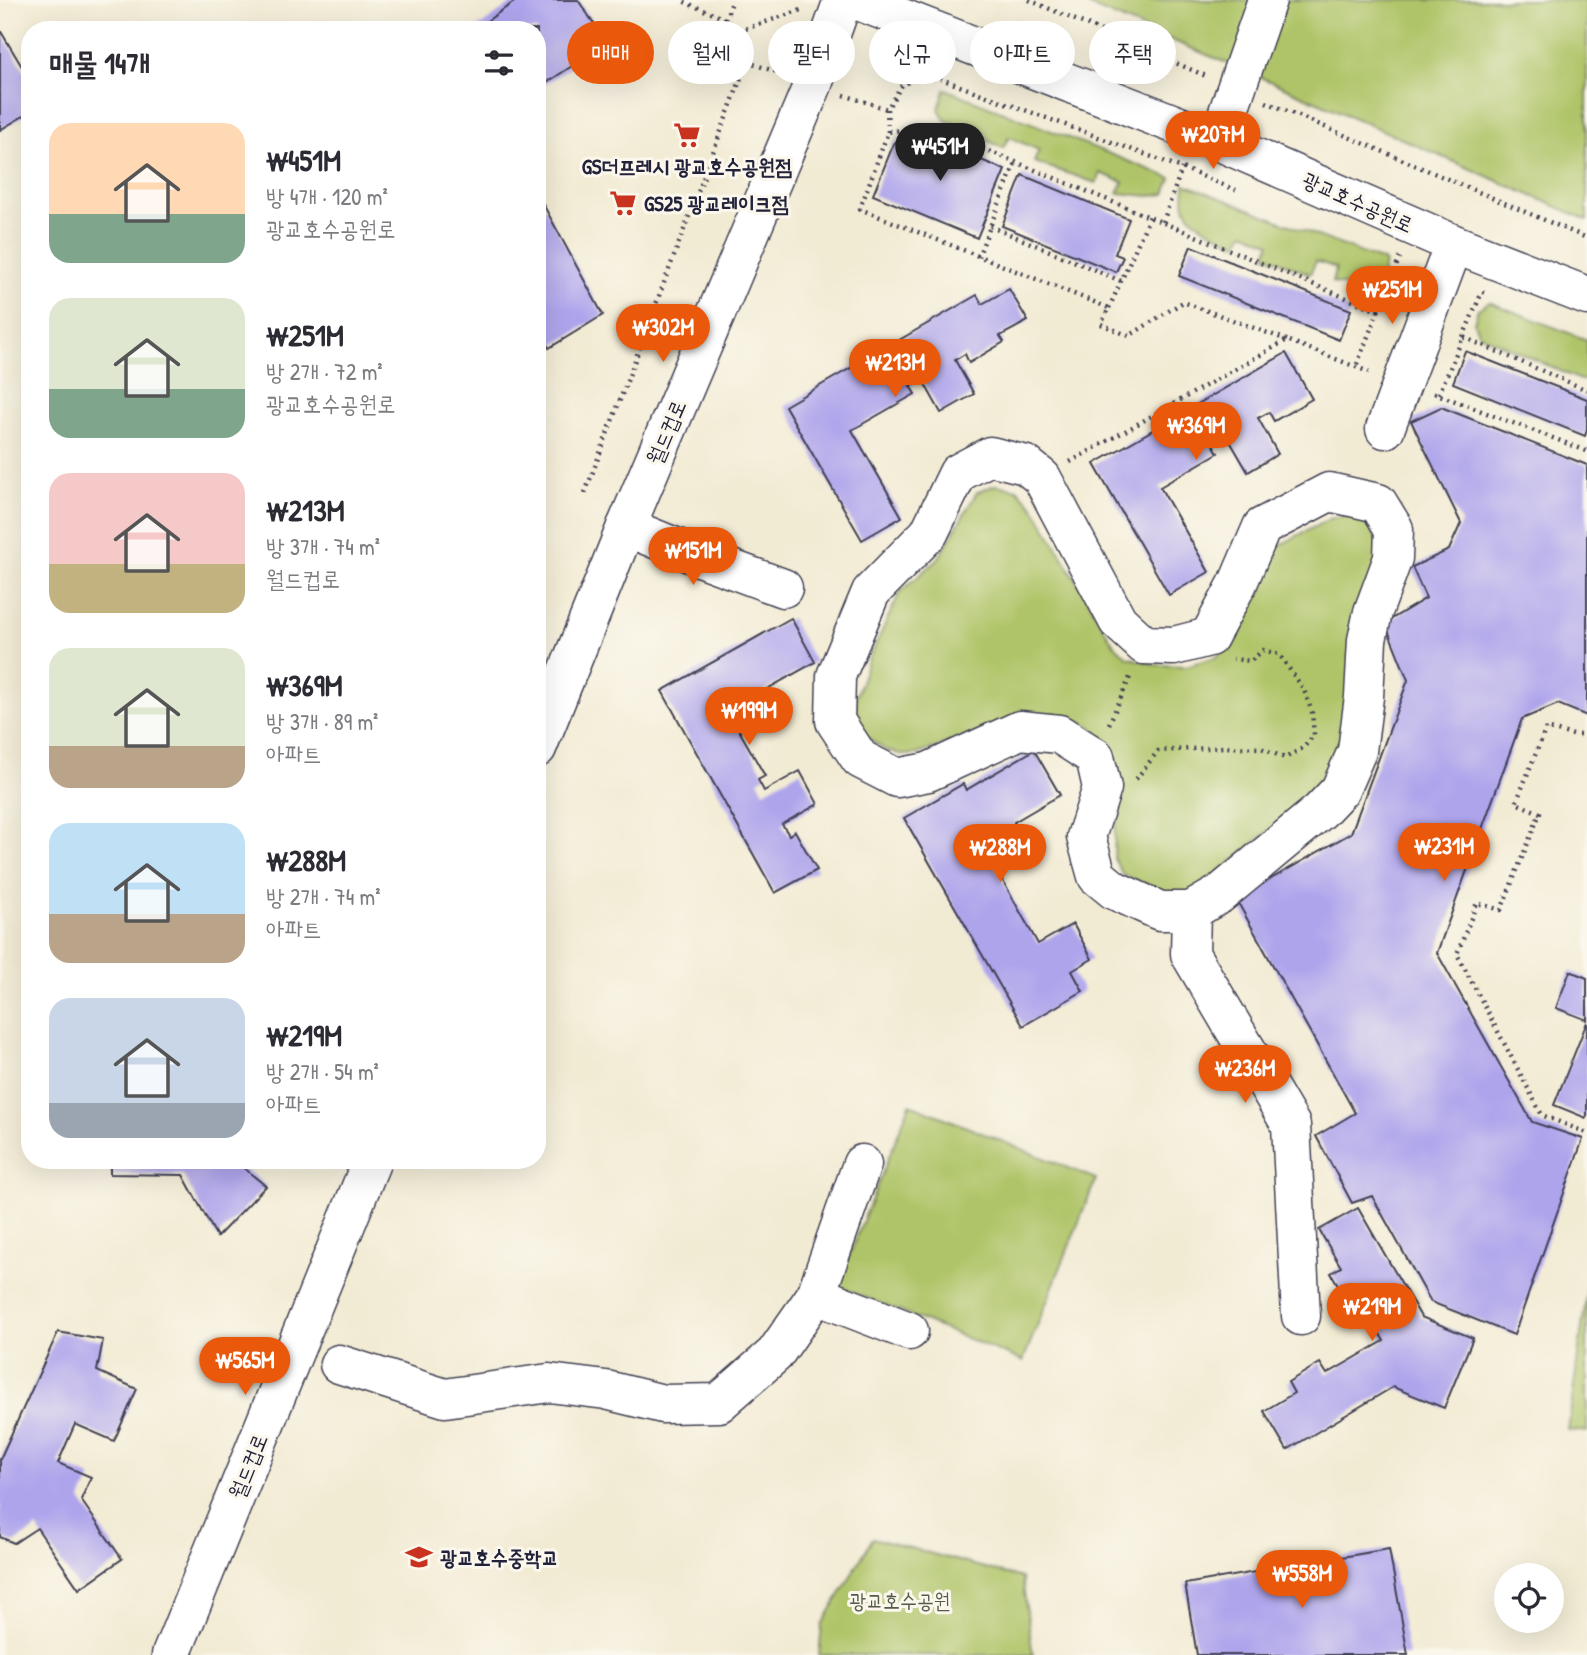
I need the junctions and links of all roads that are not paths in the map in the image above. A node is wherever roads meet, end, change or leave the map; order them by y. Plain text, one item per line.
1 (843, 0) edge
2 (856, 0) edge
3 (1267, 0) edge
4 (1218, 141) junction
5 (1454, 244) junction
6 (1587, 296) edge
7 (1385, 429) dead end
8 (626, 527) junction
9 (783, 588) dead end
10 (546, 726) edge
11 (1191, 911) junction
12 (862, 1164) dead end
13 (368, 1169) edge
14 (816, 1295) junction
15 (1301, 1316) dead end
16 (909, 1331) dead end
17 (339, 1364) dead end
18 (172, 1655) edge

1 - 8 street, 월드컵로
2 - 4 street, 광교호수공원로
3 - 4 street
4 - 5 street, 광교호수공원로
5 - 6 street, 광교호수공원로
5 - 7 street
8 - 9 street
8 - 10 street, 월드컵로
11 - 11 street
11 - 15 street
12 - 14 street
13 - 18 street, 월드컵로
14 - 16 street
14 - 17 street

